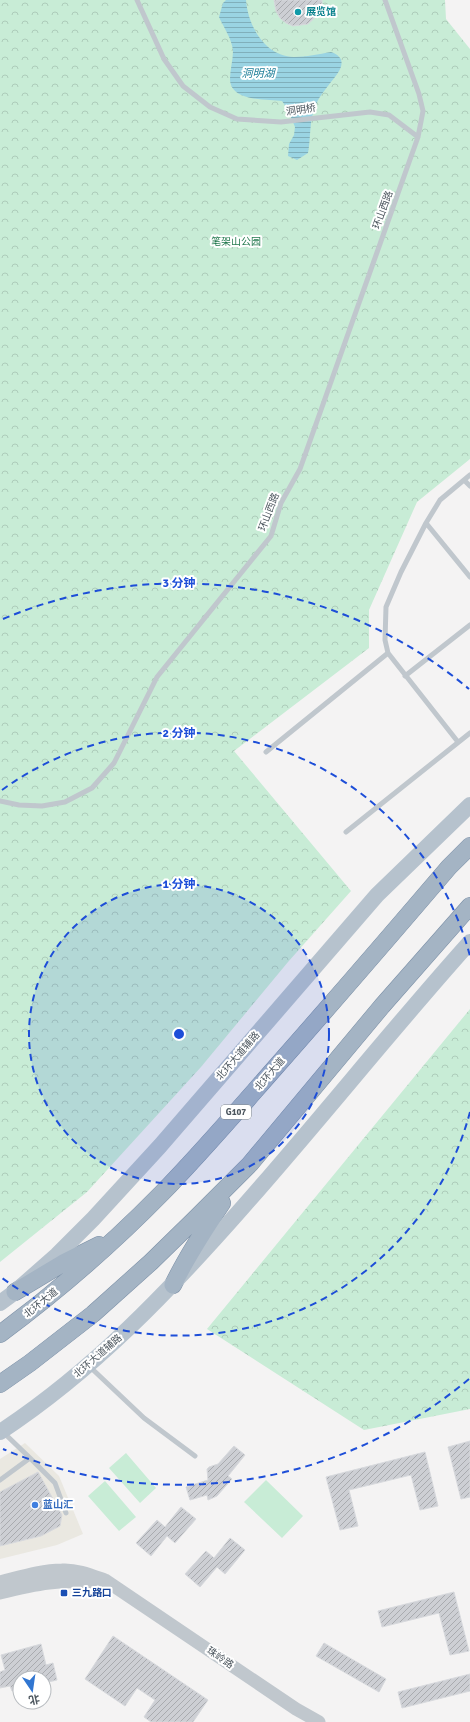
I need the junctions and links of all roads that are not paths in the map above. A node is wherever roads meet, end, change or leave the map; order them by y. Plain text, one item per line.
1 (137, 0) edge
2 (385, 0) edge
3 (418, 137) junction
4 (470, 475) edge
5 (464, 480) junction
6 (470, 486) edge
7 (426, 523) junction
8 (470, 577) edge
9 (470, 625) edge
10 (388, 653) junction
11 (405, 676) junction
12 (470, 733) edge
13 (458, 742) junction
14 (266, 752) dead end
15 (0, 801) edge
16 (470, 804) edge
17 (346, 832) dead end
18 (470, 840) edge
19 (470, 846) edge
20 (449, 867) junction
21 (470, 906) edge
22 (470, 911) edge
23 (448, 930) junction
24 (470, 942) edge
25 (250, 1164) junction
26 (119, 1235) junction
27 (173, 1285) junction
28 (15, 1292) junction
29 (0, 1303) edge
30 (0, 1334) edge
31 (88, 1365) junction
32 (0, 1384) edge
33 (1, 1432) edge
34 (195, 1456) dead end
35 (30, 1458) junction
36 (0, 1480) edge
37 (66, 1513) dead end
38 (0, 1582) edge
39 (122, 1592) junction
40 (0, 1593) edge
41 (319, 1722) edge

1 - 3 lane, 洞明桥
2 - 3 lane, 环山西路
3 - 15 lane, 环山西路
4 - 5 lane
5 - 6 lane
5 - 7 lane
7 - 8 lane
7 - 10 lane
9 - 11 lane
10 - 11 lane
10 - 14 lane
11 - 13 lane
12 - 13 lane
13 - 17 lane
16 - 28 main road, 北环大道辅路
18 - 20 highway
19 - 20 highway, 北环大道 / G107
20 - 26 highway, 北环大道 / G107
21 - 23 highway
22 - 23 highway
23 - 25 highway
24 - 27 main road, 北环大道辅路
25 - 27 highway
25 - 32 highway
26 - 28 highway
26 - 30 highway, 北环大道 / G107
27 - 31 main road, 北环大道辅路
28 - 29 main road, 北环大道辅路
31 - 33 main road, 北环大道辅路
31 - 34 lane
33 - 35 lane
35 - 36 lane
35 - 37 lane
38 - 39 street, 珠岭路
39 - 40 street, 珠岭路
39 - 41 street, 珠岭路

